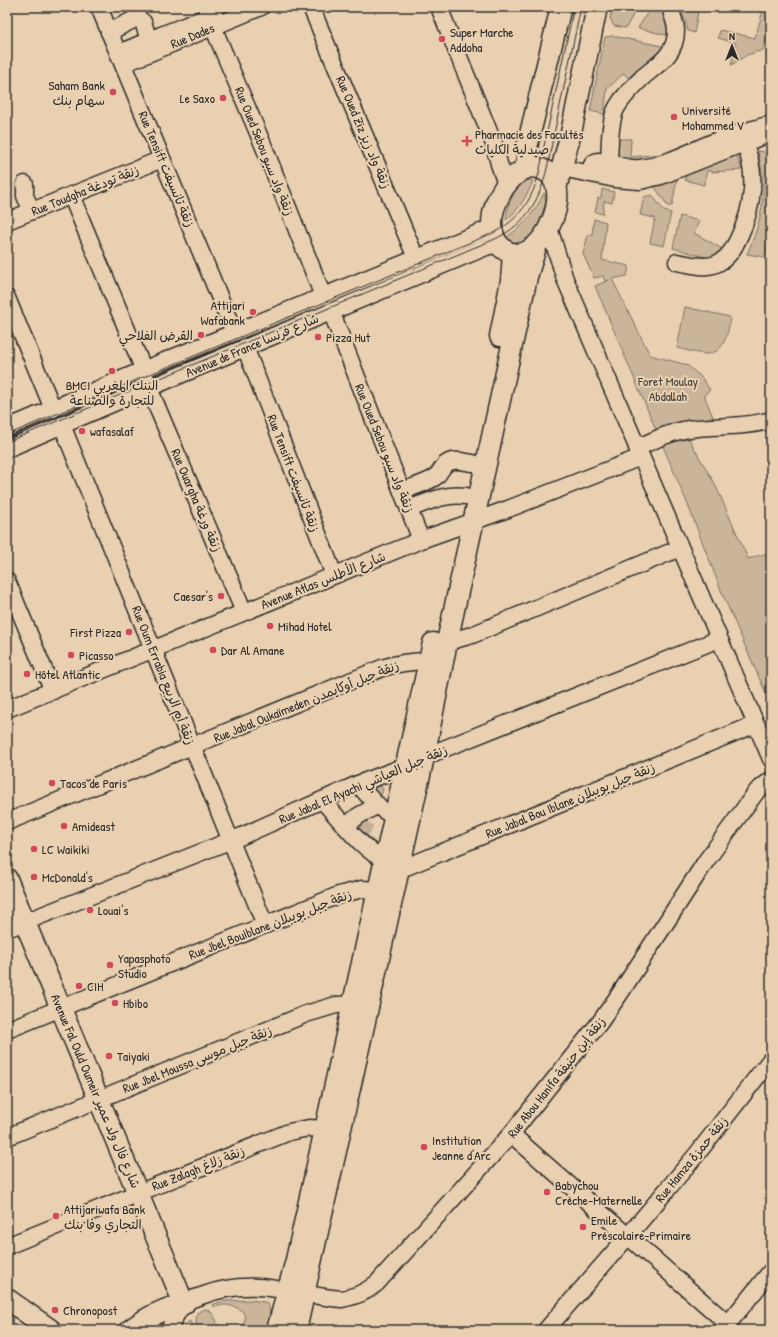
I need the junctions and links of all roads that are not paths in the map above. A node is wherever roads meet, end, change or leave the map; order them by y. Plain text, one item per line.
1 (99, 7) edge
2 (231, 7) edge
3 (261, 7) edge
4 (311, 7) edge
5 (438, 7) edge
6 (561, 7) edge
7 (597, 7) edge
8 (670, 7) edge
9 (209, 17) edge
10 (109, 32) junction
11 (149, 40) junction
12 (121, 58) junction
13 (771, 124) edge
14 (761, 137) dead end
15 (744, 143) junction
16 (162, 159) junction
17 (609, 163) junction
18 (589, 173) junction
19 (516, 175) junction
20 (559, 177) junction
21 (25, 184) dead end
22 (71, 195) junction
23 (32, 211) junction
24 (7, 221) edge
25 (542, 239) junction
26 (501, 241) junction
27 (416, 258) junction
28 (676, 262) dead end
29 (323, 296) junction
30 (7, 298) edge
31 (331, 311) junction
32 (234, 332) junction
33 (245, 348) junction
34 (143, 369) junction
35 (149, 388) junction
36 (52, 408) junction
37 (771, 420) edge
38 (62, 426) junction
39 (7, 428) edge
40 (7, 449) edge
41 (639, 452) junction
42 (473, 463) junction
43 (432, 478) junction
44 (402, 490) junction
45 (466, 496) junction
46 (440, 497) junction
47 (409, 509) junction
48 (466, 523) junction
49 (421, 540) junction
50 (680, 548) junction
51 (334, 576) junction
52 (7, 581) edge
53 (244, 612) junction
54 (719, 639) junction
55 (437, 649) junction
56 (153, 650) junction
57 (52, 690) junction
58 (7, 709) edge
59 (756, 724) junction
60 (192, 746) junction
61 (424, 757) junction
62 (771, 759) edge
63 (406, 766) junction
64 (771, 780) edge
65 (358, 784) junction
66 (322, 800) junction
67 (395, 816) junction
68 (7, 822) edge
69 (367, 822) junction
70 (346, 826) junction
71 (231, 840) junction
72 (389, 866) junction
73 (7, 879) edge
74 (378, 890) junction
75 (25, 922) junction
76 (265, 925) junction
77 (7, 930) edge
78 (361, 1004) junction
79 (61, 1008) junction
80 (7, 1030) edge
81 (771, 1059) edge
82 (99, 1099) junction
83 (333, 1118) junction
84 (511, 1134) junction
85 (7, 1137) edge
86 (138, 1193) junction
87 (628, 1236) junction
88 (7, 1246) edge
89 (771, 1271) edge
90 (296, 1292) junction
91 (7, 1299) edge
92 (184, 1304) junction
93 (726, 1327) edge
94 (51, 1330) edge
95 (130, 1330) edge
96 (169, 1330) edge
97 (277, 1330) edge
98 (296, 1330) edge
99 (546, 1330) edge

1 - 10 street, Rue Tensift زنقة تانسيفت
2 - 9 street, Rue Dades
3 - 9 street, Rue Dades
4 - 27 street, Rue Oued Ziz زنقة واد زيز
5 - 19 street
6 - 19 main road
7 - 20 main road
8 - 17 street
9 - 11 street, Rue Dades
9 - 12 street, Rue Dades
9 - 29 street, Rue Oued Sebou زنقة واد سبو
10 - 11 street
10 - 12 street, Rue Tensift زنقة تانسيفت
11 - 12 street, Rue Dades
12 - 16 street, Rue Tensift زنقة تانسيفت
13 - 17 street
14 - 15 street
15 - 18 street
15 - 28 street
16 - 22 street, Rue Toudgha زنقة تودغة
16 - 32 street, Rue Tensift زنقة تانسيفت
17 - 18 street
18 - 20 street
19 - 20 main road
19 - 26 main road
20 - 25 main road
21 - 23 street
22 - 23 street, Rue Toudgha زنقة تودغة
22 - 34 street
23 - 24 street, Rue Toudgha زنقة تودغة
25 - 26 main road
25 - 41 street
25 - 48 main road
26 - 27 street, Avenue de France شارع فرنسا
26 - 31 street, Avenue de France شارع فرنسا
26 - 42 main road
27 - 29 street, Avenue de France شارع فرنسا
29 - 32 street, Avenue de France شارع فرنسا
30 - 36 street
31 - 33 street, Avenue de France شارع فرنسا
31 - 44 street, Rue Oued Sebou زنقة واد سبو
32 - 34 street, Avenue de France شارع فرنسا
33 - 35 street, Avenue de France شارع فرنسا
33 - 51 street, Rue Tensift زنقة تانسيفت
34 - 35 street, Rue Ouargha زنقة ورغة
34 - 36 street, Avenue de France شارع فرنسا
35 - 38 street, Avenue de France شارع فرنسا
35 - 53 street, Rue Ouargha زنقة ورغة
36 - 39 street, Avenue de France شارع فرنسا
37 - 41 street, Avenue Atlas شارع الأطلس
38 - 40 street, Avenue de France شارع فرنسا
38 - 56 street, Rue Oum Errabia زنقة أم الربيع
41 - 48 street, Avenue Atlas شارع الأطلس
41 - 50 street
42 - 43 street
42 - 45 main road
43 - 44 street
43 - 46 street
44 - 47 street, Rue Oued Sebou زنقة واد سبو
45 - 46 street
45 - 48 main road
46 - 47 street
47 - 49 street, Rue Oued Sebou زنقة واد سبو
48 - 49 street, Avenue Atlas شارع الأطلس
48 - 55 main road
49 - 51 street, Avenue Atlas شارع الأطلس
50 - 54 street
50 - 55 street, Rue Jabal Oukaïmeden زنقة جبل أوكايمدن
51 - 53 street, Avenue Atlas شارع الأطلس
52 - 57 street
53 - 56 street, Avenue Atlas شارع الأطلس
54 - 59 street
54 - 61 street, Rue Jabal El Ayachi زنقة جبل العياشي
55 - 60 street, Rue Jabal Oukaïmeden زنقة جبل أوكايمدن
55 - 61 main road
55 - 63 main road
56 - 57 street, Avenue Atlas شارع الأطلس
56 - 60 street, Rue Oum Errabia زنقة أم الربيع
57 - 58 street, Avenue Atlas شارع الأطلس
59 - 62 street
59 - 72 street, Rue Jabal Bou Iblane زنقة جبل بويبلان
60 - 68 street, Rue Jabal Oukaïmeden زنقة جبل أوكايمدن
60 - 71 street, Rue Oum Errabia زنقة أم الربيع
61 - 63 street, Rue Jabal El Ayachi زنقة جبل العياشي
61 - 72 main road
63 - 65 street, Rue Jabal El Ayachi زنقة جبل العياشي
63 - 67 main road
64 - 84 street, Rue Abou Hanifa زنقة اٍبن حنيفة
65 - 66 street, Rue Jabal El Ayachi زنقة جبل العياشي
65 - 69 street
66 - 70 street
66 - 71 street, Rue Jabal El Ayachi زنقة جبل العياشي
67 - 69 street
67 - 72 main road
69 - 70 street
69 - 70 street
69 - 72 street
71 - 75 street, Rue Jabal El Ayachi زنقة جبل العياشي
71 - 76 street, Rue Oum Errabia زنقة أم الربيع
72 - 74 main road
72 - 78 main road
73 - 75 main road, Avenue Fal Ould Oumeir شارع فال ولد عمير
74 - 76 street, Rue Jbel Bouiblane زنقة جبل بويبلان
74 - 78 main road
75 - 77 street, Rue Jabal El Ayachi زنقة جبل العياشي
75 - 79 main road, Avenue Fal Ould Oumeir شارع فال ولد عمير
76 - 79 street, Rue Jbel Bouiblane زنقة جبل بويبلان
78 - 82 street, Rue Jbel Moussa زنقة جبل موسى
78 - 83 main road
79 - 80 street, Rue Jbel Bouiblane زنقة جبل بويبلان
79 - 82 main road, Avenue Fal Ould Oumeir شارع فال ولد عمير
81 - 87 street, Rue Hamza زنقة حمزة
82 - 85 street, Rue Jbel Moussa زنقة جبل موسى
82 - 86 main road, Avenue Fal Ould Oumeir شارع فال ولد عمير
83 - 86 street, Rue Zalagh زنقة زلاغ
83 - 90 main road
84 - 87 street
84 - 90 street, Rue Abou Hanifa زنقة اٍبن حنيفة
86 - 88 street, Rue Zalagh زنقة زلاغ
86 - 92 main road, Avenue Fal Ould Oumeir شارع فال ولد عمير
87 - 93 street
87 - 99 street, Rue Hamza زنقة حمزة
89 - 93 street
90 - 92 street, Rue Abou Hanifa زنقة اٍبن حنيفة
90 - 97 main road
90 - 98 main road
91 - 94 main road
92 - 95 main road
92 - 96 street

